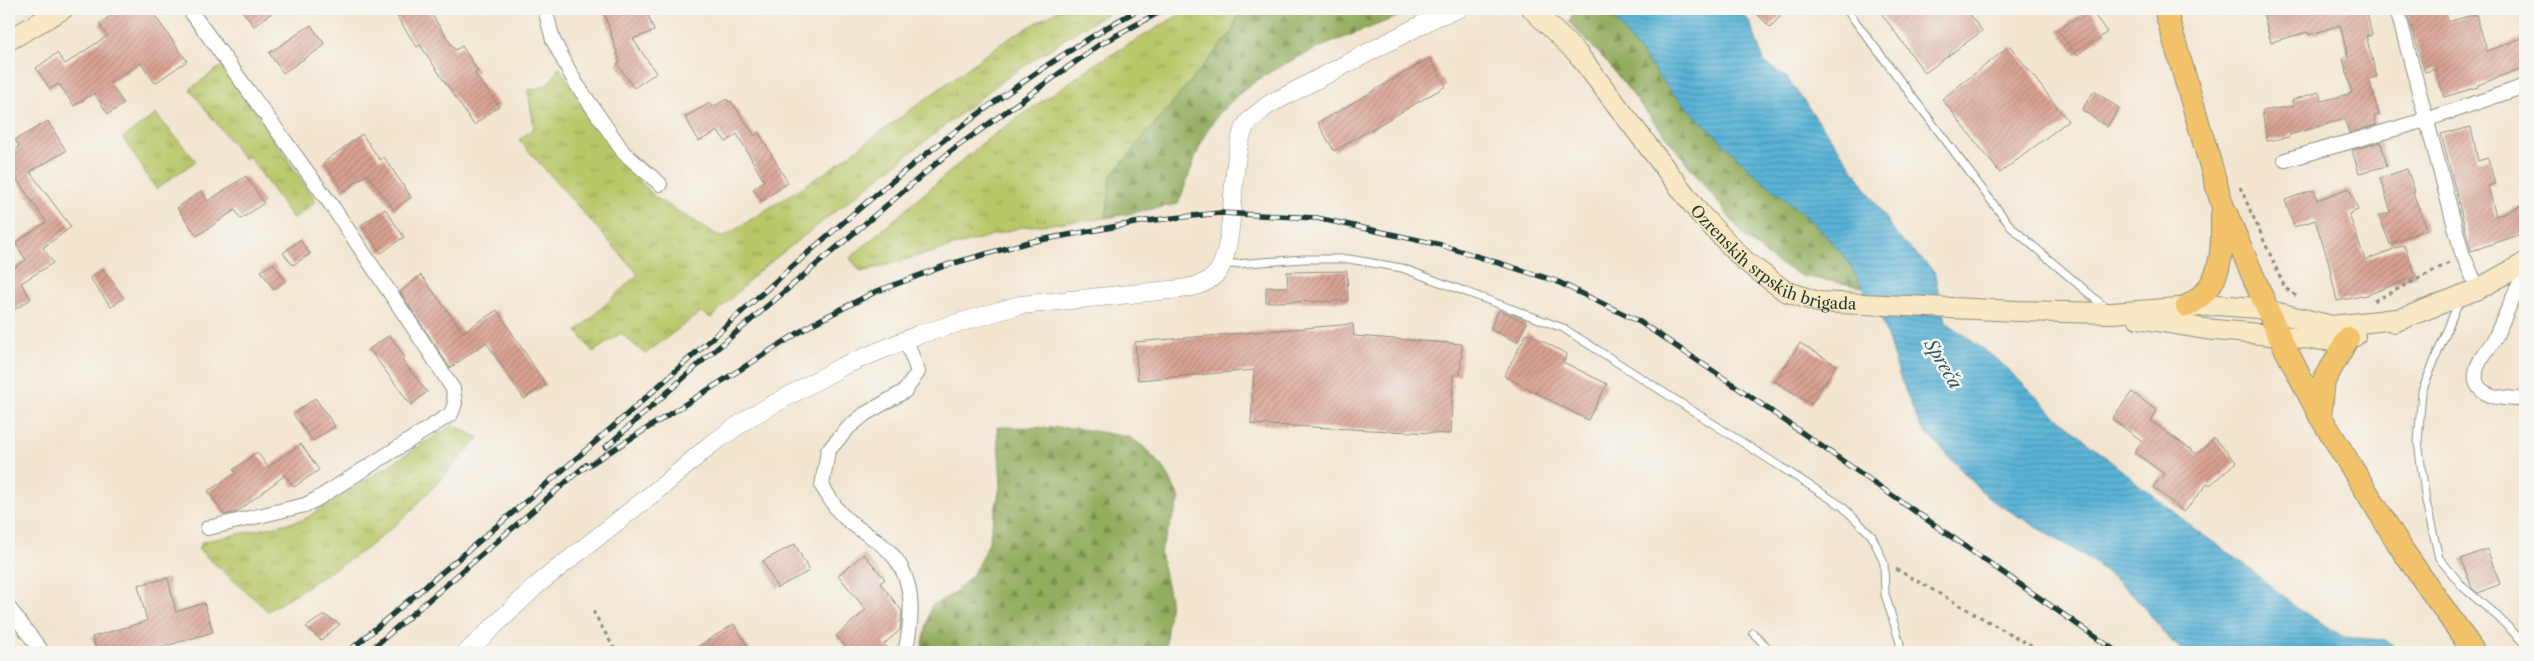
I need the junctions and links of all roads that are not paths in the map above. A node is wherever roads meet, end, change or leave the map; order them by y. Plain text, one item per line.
1 (63, 9) edge
2 (189, 9) edge
3 (545, 9) edge
4 (1458, 9) edge
5 (1532, 9) edge
6 (1846, 9) edge
7 (2165, 9) edge
8 (2398, 9) edge
9 (1439, 12) edge
10 (9, 40) edge
11 (2525, 86) edge
12 (2426, 120) junction
13 (2285, 160) dead end
14 (660, 184) dead end
15 (2222, 204) junction
16 (2525, 263) edge
17 (1221, 266) junction
18 (2525, 271) edge
19 (2469, 292) junction
20 (2187, 306) junction
21 (2267, 311) junction
22 (2112, 313) junction
23 (2406, 318) junction
24 (2279, 336) junction
25 (2348, 338) junction
26 (906, 340) junction
27 (2525, 400) edge
28 (2320, 416) junction
29 (208, 528) dead end
30 (9, 608) edge
31 (1753, 633) dead end
32 (2525, 644) edge
33 (40, 650) dead end
34 (467, 652) edge
35 (905, 652) edge
36 (1772, 652) edge
37 (1899, 652) edge
38 (2474, 652) edge

1 - 10 main road
2 - 29 street
3 - 14 street
4 - 9 street
5 - 22 main road, Ozrenskih srpskih brigada
6 - 22 lane
7 - 15 main road
8 - 12 street
9 - 17 street
11 - 12 street
12 - 13 street
12 - 19 street
15 - 20 main road
15 - 21 main road
16 - 19 main road
17 - 26 street
17 - 37 lane
18 - 27 street
19 - 23 main road
19 - 32 lane
20 - 21 main road, Ozrenskih srpskih brigada
20 - 22 main road, Ozrenskih srpskih brigada
21 - 23 main road, Ozrenskih srpskih brigada
21 - 24 main road
22 - 24 main road, Ozrenskih srpskih brigada
23 - 25 main road, Ozrenskih srpskih brigada
24 - 25 main road, Ozrenskih srpskih brigada
24 - 28 main road
25 - 28 main road
26 - 34 street
26 - 35 street
28 - 38 main road
30 - 33 street
31 - 36 lane

